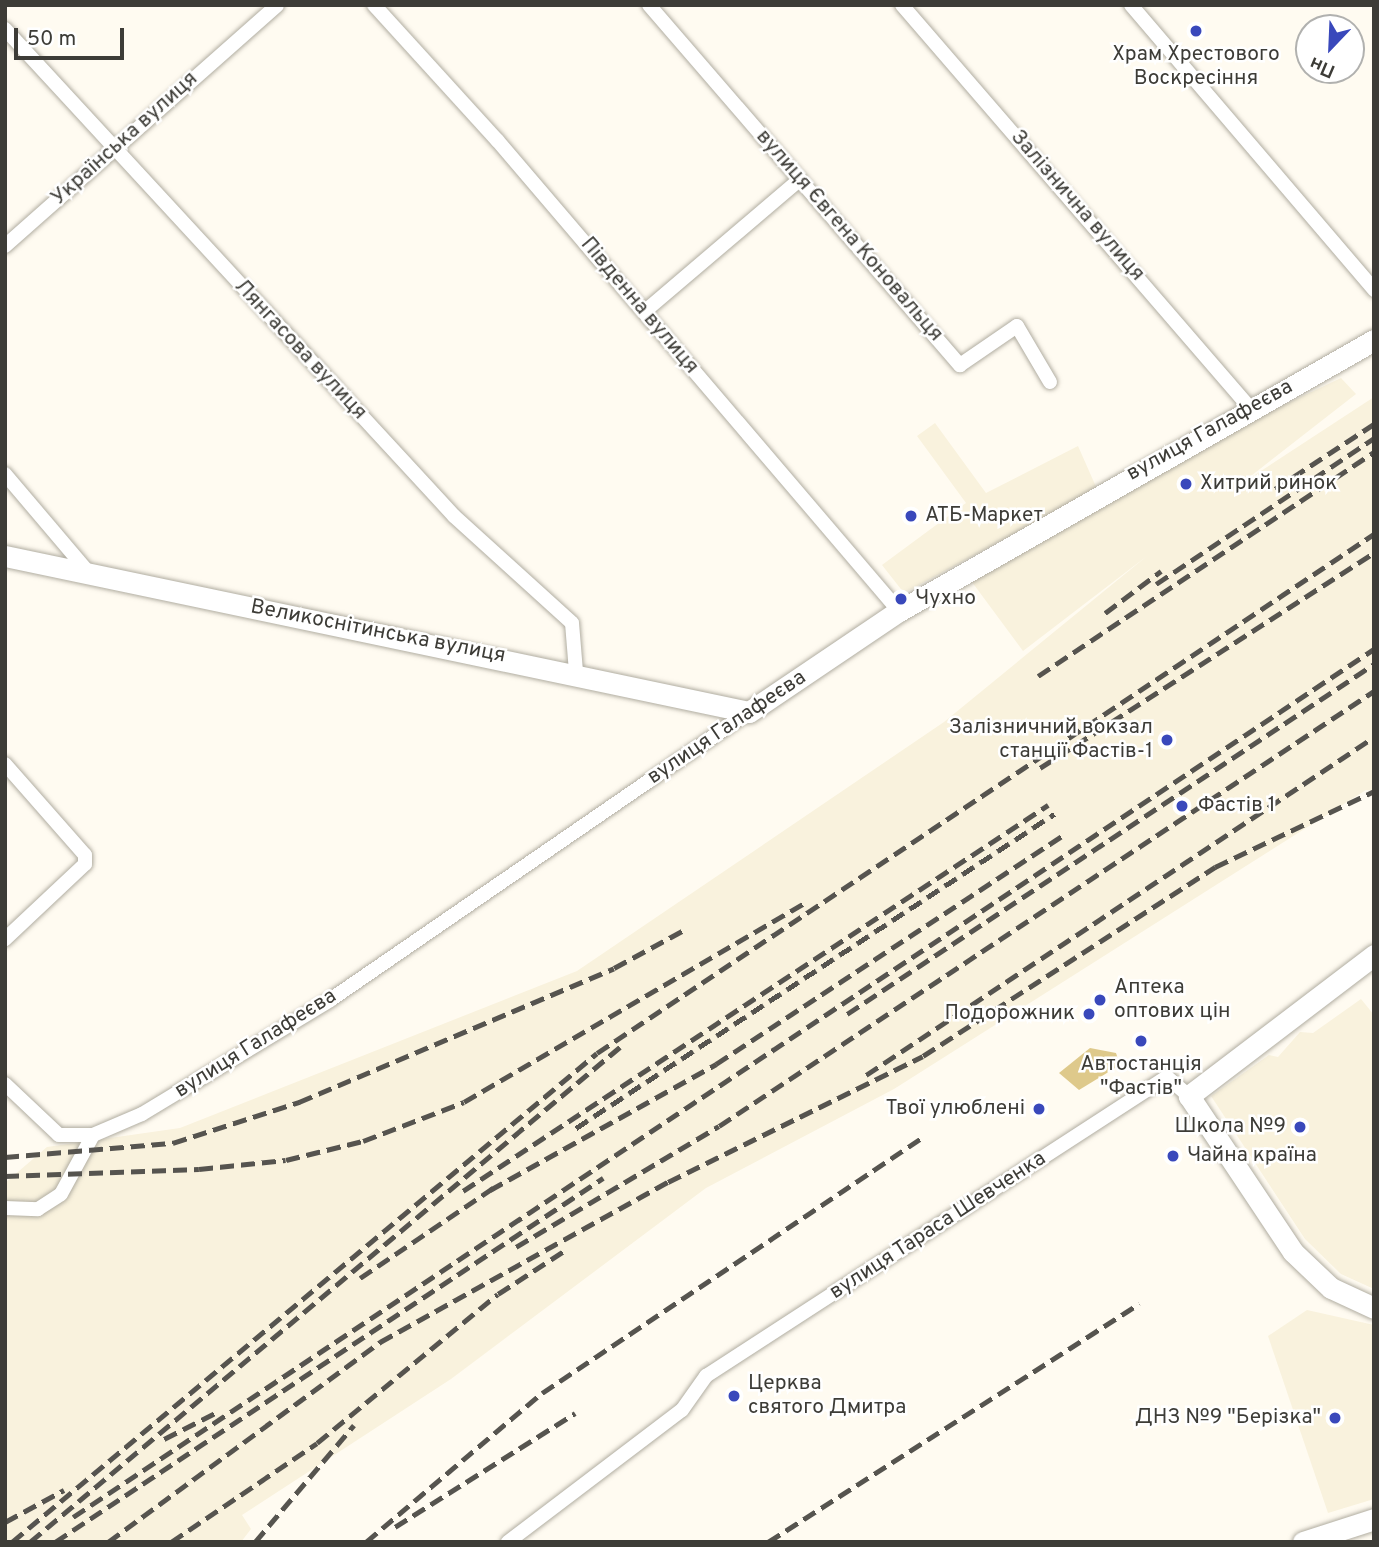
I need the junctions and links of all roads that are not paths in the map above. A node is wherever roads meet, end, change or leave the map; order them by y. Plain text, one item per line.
1 (276, 5) edge
2 (374, 5) edge
3 (649, 5) edge
4 (902, 5) edge
5 (1131, 5) edge
6 (5, 29) edge
7 (114, 148) junction
8 (800, 179) junction
9 (5, 246) edge
10 (1374, 290) edge
11 (644, 312) junction
12 (1374, 340) edge
13 (1051, 382) dead end
14 (1250, 408) junction
15 (5, 474) edge
16 (5, 556) edge
17 (89, 573) junction
18 (899, 611) junction
19 (576, 673) junction
20 (749, 712) junction
21 (5, 764) edge
22 (5, 940) edge
23 (1374, 955) edge
24 (5, 1084) edge
25 (1189, 1096) junction
26 (93, 1135) junction
27 (5, 1208) edge
28 (1374, 1308) edge
29 (1374, 1519) edge
30 (508, 1542) edge
31 (1303, 1542) edge

1 - 7 street, Українська вулиця
2 - 11 street, Південна вулиця
3 - 8 street, вулиця Євгена Коновальця
4 - 14 street, Залізнична вулиця
5 - 10 street
6 - 7 street, Лянгасова вулиця
7 - 9 street, Українська вулиця
7 - 19 street, Лянгасова вулиця
8 - 11 street
8 - 13 street, вулиця Євгена Коновальця
11 - 18 street, Південна вулиця
12 - 14 street, вулиця Галафеєва
14 - 18 street, вулиця Галафеєва
15 - 17 street
16 - 17 street, Великоснітинська вулиця
17 - 19 street, Великоснітинська вулиця
18 - 20 street, вулиця Галафеєва
19 - 20 street, Великоснітинська вулиця
20 - 26 street, вулиця Галафеєва
21 - 22 street
23 - 25 street
24 - 26 street
25 - 28 street
25 - 30 street, вулиця Тараса Шевченка
26 - 27 street
29 - 31 street

